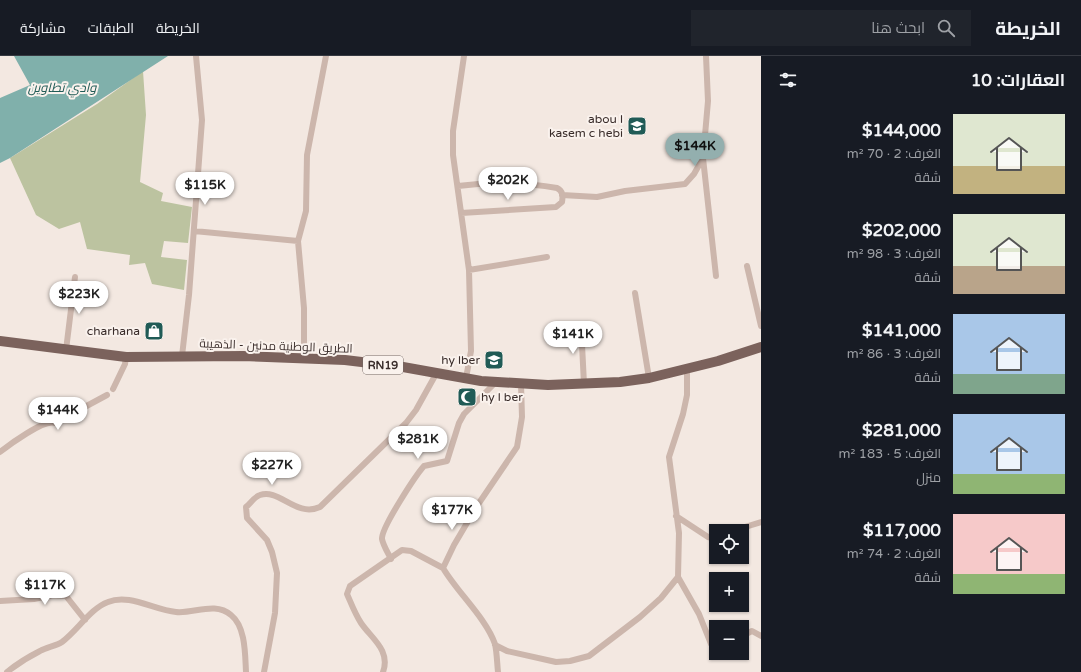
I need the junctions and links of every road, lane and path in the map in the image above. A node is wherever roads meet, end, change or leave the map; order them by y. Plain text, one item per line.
1 (196, 56) edge
2 (326, 56) edge
3 (464, 56) edge
4 (706, 56) edge
5 (703, 158) junction
6 (458, 186) junction
7 (562, 195) junction
8 (461, 213) junction
9 (194, 231) junction
10 (298, 241) junction
11 (547, 257) dead end
12 (747, 266) dead end
13 (469, 270) junction
14 (716, 276) dead end
15 (75, 277) dead end
16 (635, 293) dead end
17 (581, 325) dead end
18 (761, 326) edge
19 (0, 341) edge
20 (761, 347) edge
21 (66, 350) junction
22 (182, 356) junction
23 (126, 357) junction
24 (304, 358) junction
25 (687, 369) junction
26 (436, 374) junction
27 (466, 378) junction
28 (649, 378) junction
29 (495, 383) junction
30 (522, 384) junction
31 (584, 384) junction
32 (113, 389) dead end
33 (107, 395) dead end
34 (0, 452) edge
35 (676, 516) junction
36 (761, 522) edge
37 (749, 526) edge
38 (709, 537) edge
39 (391, 559) junction
40 (443, 568) junction
41 (678, 576) junction
42 (0, 601) edge
43 (85, 620) junction
44 (749, 633) edge
45 (761, 636) edge
46 (709, 639) edge
47 (495, 645) junction
48 (7, 672) edge
49 (246, 672) edge
50 (264, 672) edge
51 (383, 672) edge
52 (498, 672) edge

1 - 9 street
2 - 10 street
3 - 6 street
4 - 5 street
5 - 7 street
5 - 14 street
6 - 7 street
6 - 8 street
7 - 8 street
8 - 13 street
9 - 10 street
9 - 22 street
10 - 24 street
11 - 13 street
12 - 18 street
13 - 27 street
15 - 21 street
16 - 28 street
17 - 31 street
19 - 21 main road, الطريق الوطنية مدنين - الذهيبة / RN19
20 - 25 main road, الطريق الوطنية مدنين - الذهيبة / RN19
21 - 23 main road, الطريق الوطنية مدنين - الذهيبة / RN19
22 - 23 main road, الطريق الوطنية مدنين - الذهيبة / RN19
22 - 24 main road, الطريق الوطنية مدنين - الذهيبة / RN19
23 - 32 street
24 - 26 main road, الطريق الوطنية مدنين - الذهيبة / RN19
25 - 28 main road, الطريق الوطنية مدنين - الذهيبة / RN19
25 - 35 street
26 - 27 main road, الطريق الوطنية مدنين - الذهيبة / RN19
26 - 50 street
27 - 29 main road, الطريق الوطنية مدنين - الذهيبة / RN19
28 - 31 main road, الطريق الوطنية مدنين - الذهيبة / RN19
29 - 30 main road, الطريق الوطنية مدنين - الذهيبة / RN19
29 - 39 street
30 - 31 main road, الطريق الوطنية مدنين - الذهيبة / RN19
30 - 40 street
33 - 34 street
35 - 38 street
35 - 41 street
36 - 37 street
39 - 40 street
39 - 51 street
40 - 47 street
41 - 46 street
41 - 47 street
42 - 43 street
43 - 48 street
43 - 49 street
44 - 45 street
47 - 52 street

